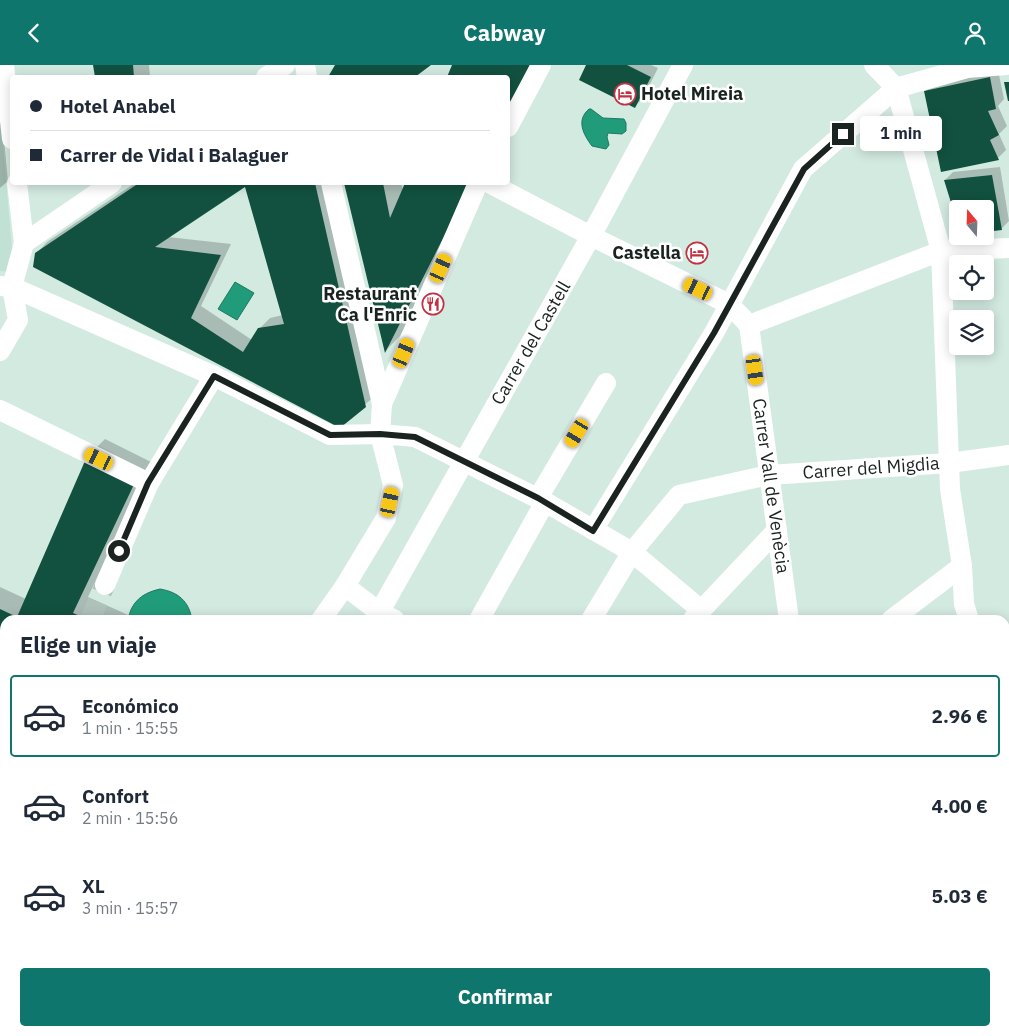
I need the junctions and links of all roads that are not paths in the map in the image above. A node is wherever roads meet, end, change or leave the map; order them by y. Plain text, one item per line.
1 (4, 65) edge
2 (285, 65) edge
3 (541, 65) edge
4 (683, 65) edge
5 (874, 65) edge
6 (1006, 65) edge
7 (269, 75) edge
8 (896, 88) junction
9 (10, 120) edge
10 (510, 123) edge
11 (17, 185) edge
12 (109, 185) edge
13 (331, 185) edge
14 (477, 185) edge
15 (493, 185) edge
16 (591, 236) junction
17 (24, 243) junction
18 (1009, 248) edge
19 (941, 251) junction
20 (6, 286) edge
21 (723, 301) junction
22 (749, 325) junction
23 (0, 351) edge
24 (214, 376) junction
25 (606, 383) dead end
26 (382, 404) junction
27 (0, 410) edge
28 (380, 434) junction
29 (1009, 455) edge
30 (464, 461) junction
31 (949, 463) junction
32 (770, 475) junction
33 (148, 483) junction
34 (542, 500) junction
35 (777, 530) junction
36 (593, 531) junction
37 (632, 552) junction
38 (962, 566) junction
39 (105, 585) tunnel mouth
40 (345, 586) junction
41 (325, 615) edge
42 (381, 615) edge
43 (384, 615) edge
44 (482, 615) edge
45 (594, 615) edge
46 (696, 615) edge
47 (783, 615) edge
48 (898, 615) edge
49 (967, 615) edge

1 - 9 street
2 - 7 street
3 - 10 street
4 - 16 street, Carrer del Castell
5 - 8 street
6 - 8 street
8 - 19 street
8 - 21 street
11 - 17 street
12 - 17 street
13 - 26 street
14 - 26 street
15 - 16 street
16 - 21 street
16 - 30 street, Carrer del Castell
17 - 20 street
18 - 19 street
19 - 22 street
19 - 31 street
20 - 23 street
20 - 24 street
21 - 22 street
21 - 36 street
22 - 32 street, Carrer Vall de Venècia
24 - 28 street
24 - 33 street
25 - 34 street
26 - 28 street
27 - 33 street
28 - 30 street
28 - 40 street
29 - 31 street, Carrer del Migdia
30 - 34 street
30 - 43 street, Carrer del Castell
31 - 32 street, Carrer del Migdia
31 - 38 street
32 - 35 street, Carrer Vall de Venècia
32 - 37 street, Carrer del Migdia
33 - 39 street
34 - 36 street
34 - 44 street
35 - 46 street
35 - 47 street, Carrer Vall de Venècia
36 - 37 street
37 - 45 street, Carrer del Migdia
37 - 46 street
38 - 48 street
38 - 49 street
40 - 41 street
40 - 42 street

